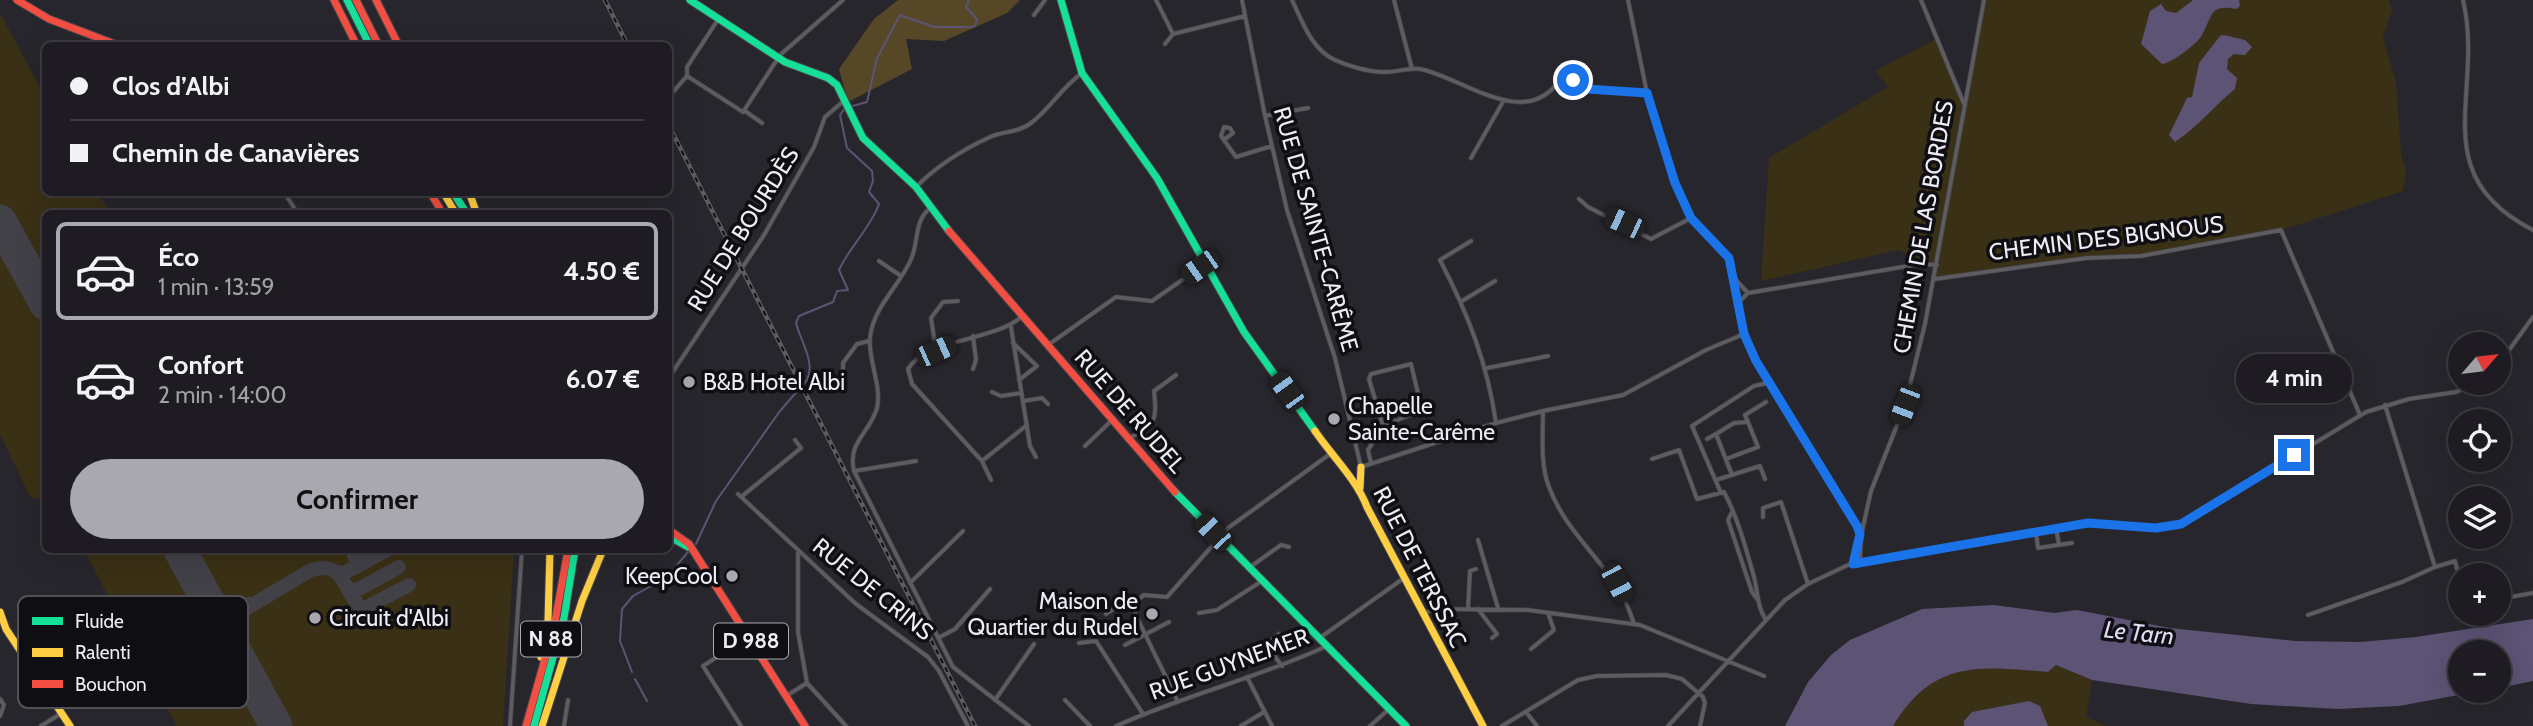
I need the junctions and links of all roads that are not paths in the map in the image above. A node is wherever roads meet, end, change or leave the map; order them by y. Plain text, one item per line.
1 (16, 0) edge
2 (334, 0) edge
3 (347, 0) edge
4 (356, 0) edge
5 (376, 0) edge
6 (690, 0) edge
7 (843, 0) edge
8 (1045, 0) edge
9 (1061, 0) edge
10 (1156, 0) edge
11 (1242, 0) edge
12 (1292, 0) edge
13 (1394, 0) edge
14 (1628, 0) edge
15 (1921, 0) edge
16 (1983, 0) edge
17 (2463, 0) edge
18 (1034, 15) dead end
19 (1245, 16) junction
20 (719, 18) junction
21 (1173, 34) junction
22 (109, 42) edge
23 (355, 42) edge
24 (368, 42) edge
25 (377, 42) edge
26 (397, 42) edge
27 (1166, 44) dead end
28 (778, 57) junction
29 (1412, 69) junction
30 (1082, 73) junction
31 (687, 76) junction
32 (672, 93) dead end
33 (1647, 93) junction
34 (1504, 100) junction
35 (848, 104) junction
36 (1964, 104) junction
37 (1308, 108) dead end
38 (745, 111) junction
39 (1265, 116) junction
40 (762, 123) dead end
41 (1225, 139) dead end
42 (1272, 146) junction
43 (1471, 158) dead end
44 (916, 187) junction
45 (1579, 199) dead end
46 (932, 206) junction
47 (1691, 218) junction
48 (2533, 230) edge
49 (1471, 242) dead end
50 (879, 261) dead end
51 (1205, 264) junction
52 (1937, 265) junction
53 (901, 276) junction
54 (1735, 279) junction
55 (1935, 279) junction
56 (1496, 281) dead end
57 (1748, 293) junction
58 (958, 301) dead end
59 (1462, 301) junction
60 (1739, 302) junction
61 (1022, 316) junction
62 (2533, 317) edge
63 (1011, 327) junction
64 (1744, 334) junction
65 (973, 336) junction
66 (869, 341) junction
67 (1013, 343) junction
68 (1048, 345) junction
69 (2511, 347) edge
70 (936, 351) junction
71 (1548, 356) dead end
72 (1487, 368) junction
73 (973, 369) dead end
74 (842, 370) dead end
75 (672, 373) edge
76 (1175, 375) dead end
77 (1019, 380) junction
78 (1767, 383) junction
79 (992, 393) dead end
80 (1021, 393) junction
81 (2448, 393) edge
82 (1023, 401) junction
83 (1766, 402) dead end
84 (1048, 404) dead end
85 (2385, 405) junction
86 (1543, 411) junction
87 (2360, 415) junction
88 (1112, 420) junction
89 (1748, 422) junction
90 (1496, 423) junction
91 (1027, 425) junction
92 (1382, 426) junction
93 (1716, 434) junction
94 (1707, 439) dead end
95 (795, 440) dead end
96 (1127, 440) junction
97 (1085, 446) dead end
98 (1332, 453) junction
99 (1036, 457) dead end
100 (1652, 459) dead end
101 (1726, 459) junction
102 (916, 461) dead end
103 (982, 461) junction
104 (1371, 463) junction
105 (1361, 467) junction
106 (854, 471) junction
107 (1732, 475) junction
108 (1349, 479) junction
109 (1765, 479) dead end
110 (991, 480) dead end
111 (1716, 480) junction
112 (1360, 488) junction
113 (1721, 493) junction
114 (1732, 512) junction
115 (1763, 517) dead end
116 (2056, 528) junction
117 (672, 531) edge
118 (964, 531) dead end
119 (2036, 532) junction
120 (1860, 535) junction
121 (672, 538) edge
122 (1219, 539) junction
123 (1478, 540) dead end
124 (2071, 543) dead end
125 (2059, 545) junction
126 (1290, 547) dead end
127 (693, 550) junction
128 (797, 550) junction
129 (522, 553) edge
130 (550, 553) edge
131 (567, 553) edge
132 (575, 553) edge
133 (602, 553) edge
134 (1860, 563) junction
135 (2456, 563) edge
136 (1853, 564) junction
137 (2435, 566) junction
138 (1249, 568) junction
139 (1476, 569) dead end
140 (1404, 578) junction
141 (1755, 580) junction
142 (1262, 581) junction
143 (910, 583) junction
144 (1749, 583) junction
145 (1808, 584) junction
146 (990, 589) dead end
147 (2533, 593) edge
148 (2511, 597) edge
149 (1757, 598) junction
150 (1131, 606) junction
151 (1498, 608) junction
152 (1468, 609) junction
153 (1478, 609) junction
154 (0, 612) edge
155 (1199, 613) dead end
156 (1548, 613) junction
157 (1106, 614) dead end
158 (1422, 614) junction
159 (2308, 615) dead end
160 (1766, 620) junction
161 (1169, 622) dead end
162 (1634, 624) junction
163 (1279, 634) dead end
164 (1143, 635) junction
165 (748, 637) junction
166 (1321, 637) junction
167 (938, 638) junction
168 (1492, 638) dead end
169 (1079, 643) dead end
170 (1034, 644) dead end
171 (1125, 645) dead end
172 (1328, 645) junction
173 (18, 647) edge
174 (1531, 649) dead end
175 (1728, 662) junction
176 (1282, 666) junction
177 (1764, 676) dead end
178 (1247, 677) junction
179 (538, 680) junction
180 (807, 683) junction
181 (1700, 693) junction
182 (786, 696) junction
183 (0, 699) edge
184 (568, 700) dead end
185 (994, 700) junction
186 (1065, 700) dead end
187 (1177, 700) junction
188 (59, 708) edge
189 (1389, 709) junction
190 (1265, 712) junction
191 (1526, 712) junction
192 (62, 713) junction
193 (1143, 714) junction
194 (0, 716) edge
195 (41, 726) edge
196 (70, 726) edge
197 (510, 726) edge
198 (526, 726) edge
199 (534, 726) edge
200 (542, 726) edge
201 (564, 726) edge
202 (741, 726) edge
203 (805, 726) edge
204 (846, 726) edge
205 (968, 726) edge
206 (1028, 726) edge
207 (1090, 726) edge
208 (1116, 726) edge
209 (1241, 726) edge
210 (1272, 726) edge
211 (1370, 726) edge
212 (1406, 726) edge
213 (1483, 726) edge
214 (1502, 726) edge
215 (1537, 726) edge
216 (1668, 726) edge
217 (1700, 726) edge

1 - 22 main road
2 - 23 main road
3 - 24 main road
4 - 25 main road
5 - 26 main road
6 - 20 main road, RUE DE RUDEL
7 - 28 street
8 - 18 street
9 - 30 main road, RUE DE TERSSAC
10 - 21 street
11 - 19 street, RUE DE SAINTE-CARÊME
12 - 29 street
13 - 29 street
14 - 33 street
15 - 36 street
16 - 36 street, CHEMIN DE LAS BORDES
17 - 48 street
19 - 21 street
19 - 39 street, RUE DE SAINTE-CARÊME
20 - 28 main road, RUE DE RUDEL
20 - 31 street
21 - 27 street
28 - 35 main road, RUE DE RUDEL
28 - 38 street
29 - 34 street
30 - 44 street
30 - 51 main road, RUE DE TERSSAC
31 - 32 street
31 - 38 street
33 - 34 street
33 - 47 street
34 - 43 street
35 - 44 main road, RUE DE RUDEL
35 - 75 street, RUE DE BOURDÈS
36 - 52 street, CHEMIN DE LAS BORDES
37 - 39 street
38 - 40 street
39 - 42 street, RUE DE SAINTE-CARÊME
41 - 42 street
42 - 105 street, RUE DE SAINTE-CARÊME
44 - 46 main road, RUE DE RUDEL
45 - 47 street
46 - 53 street
46 - 61 main road, RUE DE RUDEL
47 - 54 street
49 - 59 street
50 - 53 street
51 - 68 street
51 - 98 main road, RUE DE TERSSAC
52 - 55 street, CHEMIN DE LAS BORDES
52 - 57 street
53 - 66 street
54 - 57 street
54 - 60 street
55 - 87 street, CHEMIN DES BIGNOUS
55 - 120 street, CHEMIN DE LAS BORDES
56 - 59 street
57 - 60 street
58 - 70 street
59 - 72 street
60 - 64 street
61 - 63 street
61 - 68 main road, RUE DE RUDEL
62 - 69 street
63 - 65 street
63 - 67 street
64 - 78 street
64 - 86 street
65 - 70 street
65 - 73 street
66 - 74 street
66 - 106 street
67 - 77 street
67 - 77 street
68 - 88 main road, RUE DE RUDEL
70 - 103 street
71 - 72 street
72 - 90 street
76 - 96 street
77 - 80 street
78 - 111 street
78 - 120 street
79 - 80 street
80 - 82 street
81 - 85 street
82 - 84 street
82 - 91 street
83 - 89 street
85 - 87 street
85 - 137 street
86 - 90 street
86 - 162 street
87 - 116 street
88 - 96 main road, RUE DE RUDEL
88 - 97 street
89 - 93 street
89 - 101 street
90 - 104 street
91 - 99 street
91 - 103 street
92 - 92 street
92 - 104 street
93 - 94 street
93 - 101 street
95 - 128 street, RUE DE CRINS
96 - 122 main road, RUE DE RUDEL
98 - 108 main road, RUE DE TERSSAC
98 - 122 street
100 - 113 street
101 - 107 street
102 - 106 street
103 - 110 street
104 - 105 street
105 - 108 main road
105 - 112 main road
106 - 143 street
107 - 109 street
107 - 111 street
108 - 112 main road, RUE DE TERSSAC
111 - 113 street
112 - 140 main road, RUE DE TERSSAC
113 - 114 street
114 - 141 street
114 - 144 street
115 - 145 street
116 - 119 street
116 - 125 street
117 - 127 main road, D 988
118 - 143 street
119 - 125 street
119 - 134 street
120 - 134 street
120 - 136 street
121 - 127 main road, D 988
122 - 138 main road, RUE DE RUDEL
122 - 150 street
123 - 151 street
124 - 125 street
126 - 138 street
127 - 165 main road, D 988
128 - 180 street
128 - 205 street, RUE DE CRINS
129 - 197 street
130 - 179 main road
131 - 179 main road, N 88
132 - 199 main road, N 88
133 - 200 main road
134 - 136 street
135 - 137 street
136 - 145 street
137 - 159 street
138 - 142 main road, RUE DE RUDEL
139 - 152 street
140 - 158 main road, RUE DE TERSSAC
140 - 166 street
141 - 144 street
141 - 149 street
142 - 155 street
142 - 166 main road, RUE DE RUDEL
143 - 167 street
144 - 149 street
145 - 160 street
146 - 167 street
147 - 148 street
149 - 160 street
150 - 157 street
150 - 164 street
151 - 153 street
151 - 156 street
152 - 153 street
152 - 158 street
153 - 168 street
154 - 173 main road
156 - 162 street
156 - 174 street
158 - 213 main road, RUE DE TERSSAC
160 - 175 street
161 - 164 street
162 - 175 street
163 - 176 street
164 - 171 street
164 - 187 street
165 - 182 main road, D 988
165 - 202 street
166 - 172 main road, RUE DE RUDEL
167 - 185 street
169 - 193 street, RUE GUYNEMER
170 - 185 street
172 - 176 street, RUE GUYNEMER
172 - 189 main road, RUE DE RUDEL
175 - 177 street
175 - 181 street
176 - 178 street, RUE GUYNEMER
178 - 187 street, RUE GUYNEMER
178 - 190 street
179 - 198 main road, N 88
180 - 182 street
180 - 204 street
181 - 191 street
181 - 216 street
181 - 217 street
182 - 203 main road, D 988
183 - 194 street
184 - 201 street
185 - 206 street
186 - 207 street
187 - 193 street, RUE GUYNEMER
188 - 192 main road
189 - 211 street
189 - 212 main road, RUE DE RUDEL
190 - 209 street
190 - 210 street
191 - 214 street
191 - 215 street
192 - 195 street
192 - 196 main road
193 - 208 street, RUE GUYNEMER

